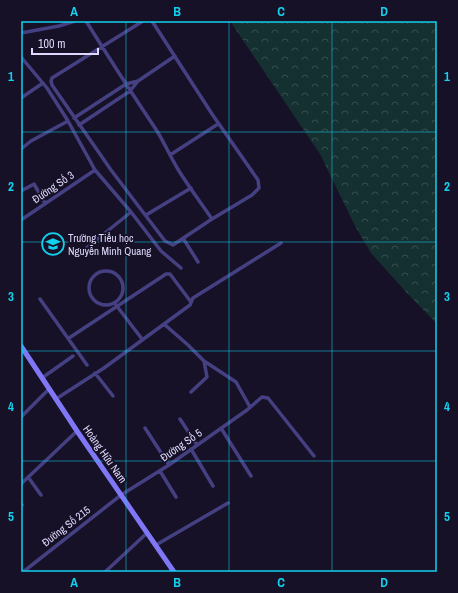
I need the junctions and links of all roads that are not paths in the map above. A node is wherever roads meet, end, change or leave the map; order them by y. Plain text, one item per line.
1 (75, 21) edge
2 (86, 21) edge
3 (143, 21) edge
4 (152, 21) edge
5 (21, 33) edge
6 (103, 47) junction
7 (175, 56) junction
8 (21, 57) edge
9 (138, 81) junction
10 (43, 83) junction
11 (126, 84) junction
12 (130, 91) junction
13 (21, 98) edge
14 (74, 118) junction
15 (68, 121) junction
16 (79, 124) junction
17 (218, 124) junction
18 (21, 149) edge
19 (170, 155) junction
20 (95, 170) junction
21 (21, 188) edge
22 (191, 188) junction
23 (45, 203) junction
24 (131, 212) junction
25 (146, 215) junction
26 (212, 219) junction
27 (21, 220) edge
28 (183, 238) junction
29 (281, 243) dead end
30 (84, 250) dead end
31 (198, 262) dead end
32 (181, 268) dead end
33 (40, 299) dead end
34 (192, 302) junction
35 (114, 303) junction
36 (118, 307) junction
37 (164, 324) junction
38 (69, 338) junction
39 (142, 339) junction
40 (21, 346) edge
41 (73, 356) dead end
42 (204, 361) junction
43 (87, 365) dead end
44 (95, 373) junction
45 (42, 378) junction
46 (49, 389) junction
47 (191, 392) dead end
48 (113, 396) dead end
49 (56, 399) junction
50 (250, 407) junction
51 (21, 417) edge
52 (180, 419) dead end
53 (145, 428) dead end
54 (221, 428) junction
55 (77, 431) junction
56 (197, 444) junction
57 (191, 449) junction
58 (314, 456) dead end
59 (169, 465) junction
60 (160, 471) junction
61 (251, 476) dead end
62 (28, 477) junction
63 (21, 484) edge
64 (213, 486) dead end
65 (40, 495) dead end
66 (121, 495) junction
67 (176, 497) dead end
68 (228, 503) dead end
69 (147, 533) junction
70 (156, 545) junction
71 (23, 572) edge
72 (105, 572) edge
73 (174, 572) edge

1 - 5 street
2 - 6 street
3 - 6 street
4 - 7 street
6 - 11 street
6 - 14 street
7 - 9 street
7 - 17 street
8 - 10 street
9 - 11 street
9 - 12 street
10 - 13 street
10 - 15 street
11 - 12 street
11 - 14 street
12 - 16 street
12 - 19 street
14 - 16 street
15 - 18 street
15 - 20 street
16 - 25 street
17 - 19 street
17 - 26 street
19 - 22 street
20 - 23 street, Đường Số 3
20 - 24 street
21 - 23 street
22 - 25 street
22 - 26 street
23 - 27 street, Đường Số 3
24 - 30 street
24 - 32 street
25 - 28 street
26 - 28 street
28 - 31 street
29 - 34 street
33 - 38 street
34 - 36 street
34 - 37 street
35 - 35 street
35 - 36 street
36 - 38 street
36 - 39 street
37 - 39 street
37 - 42 street
38 - 43 street
39 - 44 street
40 - 45 main road, Hoàng Hữu Nam
41 - 45 street
42 - 47 street
42 - 50 street
44 - 48 street
44 - 49 street
45 - 46 main road, Hoàng Hữu Nam
46 - 49 main road, Hoàng Hữu Nam
46 - 51 street
49 - 55 main road, Hoàng Hữu Nam
50 - 54 street, Đường Số 5
50 - 58 street, Đường Số 5
52 - 56 street
53 - 59 street
54 - 56 street, Đường Số 5
54 - 61 street
55 - 62 street
55 - 66 main road, Hoàng Hữu Nam
56 - 57 street, Đường Số 5
57 - 59 street, Đường Số 5
57 - 64 street
59 - 60 street, Đường Số 5
60 - 66 street, Đường Số 5
60 - 67 street
62 - 63 street
62 - 65 street
66 - 69 main road, Hoàng Hữu Nam
66 - 71 street, Đường Số 215
68 - 70 street
69 - 70 main road, Hoàng Hữu Nam
69 - 72 street
70 - 73 main road, Hoàng Hữu Nam

